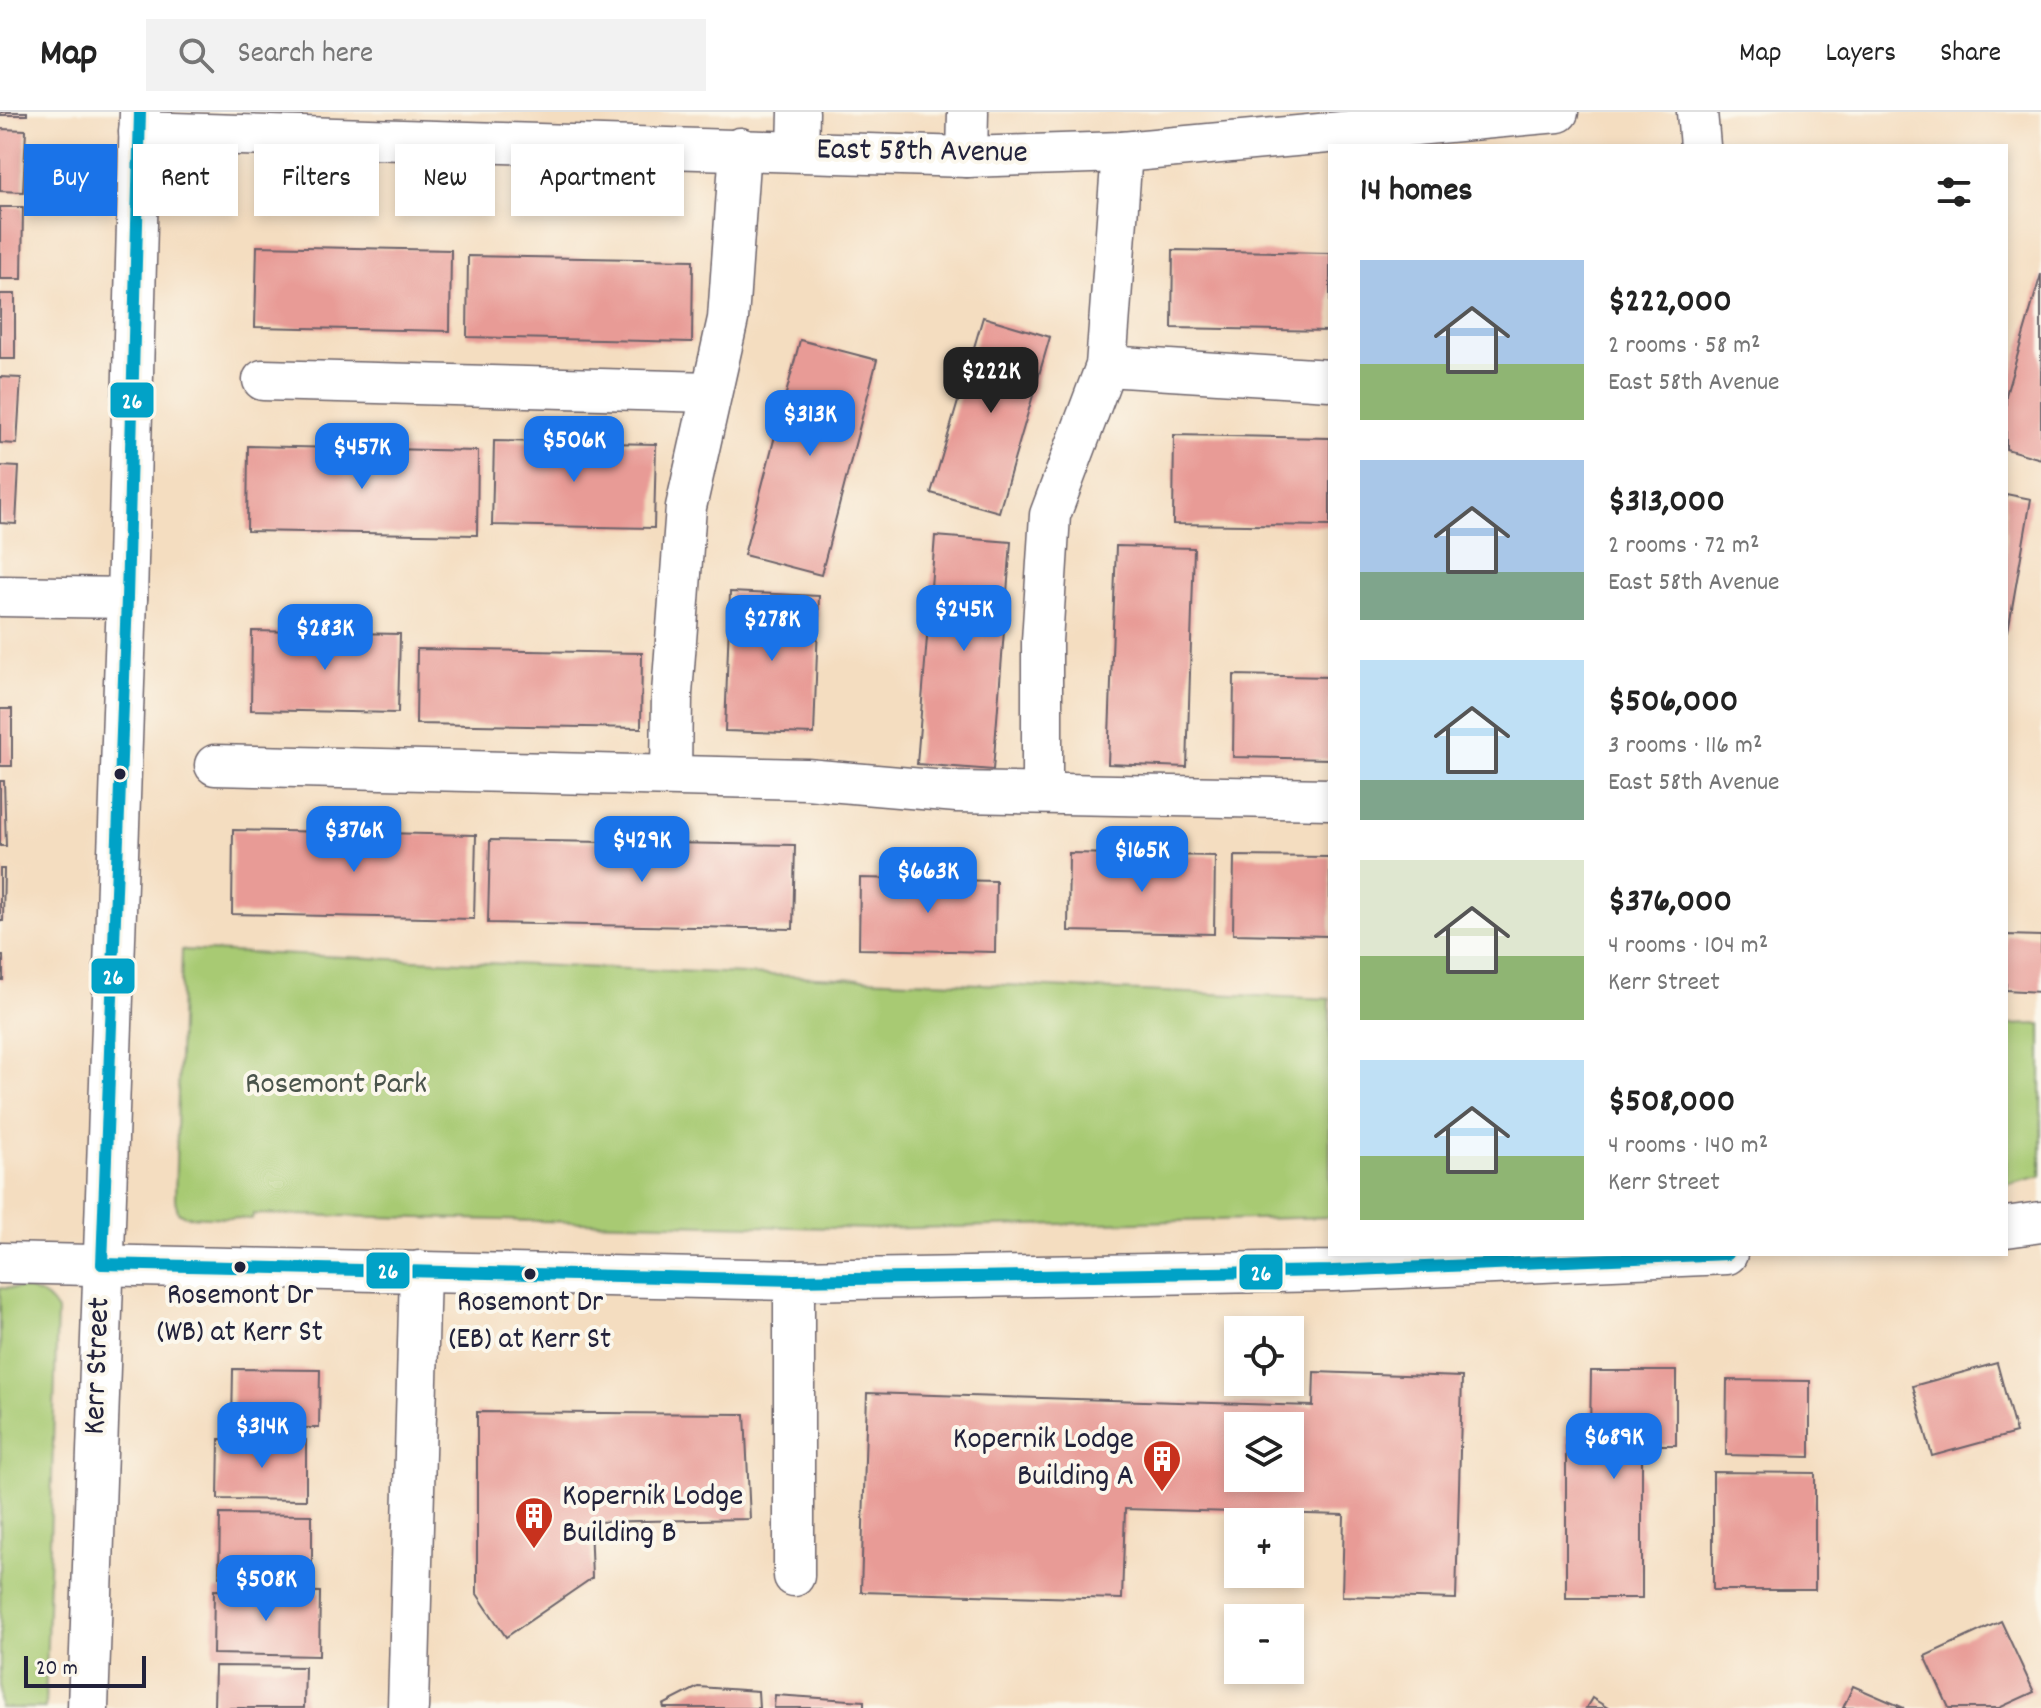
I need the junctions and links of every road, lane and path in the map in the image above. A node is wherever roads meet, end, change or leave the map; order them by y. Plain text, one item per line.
1 (799, 112) edge
2 (968, 112) edge
3 (1558, 112) edge
4 (1697, 112) edge
5 (140, 122) edge
6 (1700, 144) edge
7 (740, 148) junction
8 (798, 151) junction
9 (1122, 152) junction
10 (967, 157) junction
11 (1106, 366) junction
12 (263, 380) dead end
13 (1328, 380) edge
14 (711, 392) junction
15 (0, 596) edge
16 (127, 598) junction
17 (215, 765) dead end
18 (671, 775) junction
19 (1042, 792) junction
20 (1328, 799) edge
21 (2041, 1222) edge
22 (2008, 1227) edge
23 (1681, 1256) edge
24 (0, 1263) edge
25 (102, 1264) junction
26 (420, 1271) junction
27 (794, 1280) junction
28 (794, 1576) dead end
29 (88, 1708) edge
30 (408, 1708) edge

1 - 8 street
2 - 10 street
3 - 9 street, East 58th Avenue
4 - 6 street
5 - 7 street, East 58th Avenue
5 - 16 street, Kerr Street
7 - 8 street, East 58th Avenue
7 - 14 street
8 - 10 street, East 58th Avenue
9 - 10 street, East 58th Avenue
9 - 11 street
11 - 13 street
11 - 19 street
12 - 14 street
14 - 18 street
15 - 16 street
16 - 25 street, Kerr Street
17 - 18 street
18 - 19 street
19 - 20 street
21 - 22 street
23 - 27 street
24 - 25 street
25 - 26 street
25 - 29 street, Kerr Street
26 - 27 street
26 - 30 street
27 - 28 street

